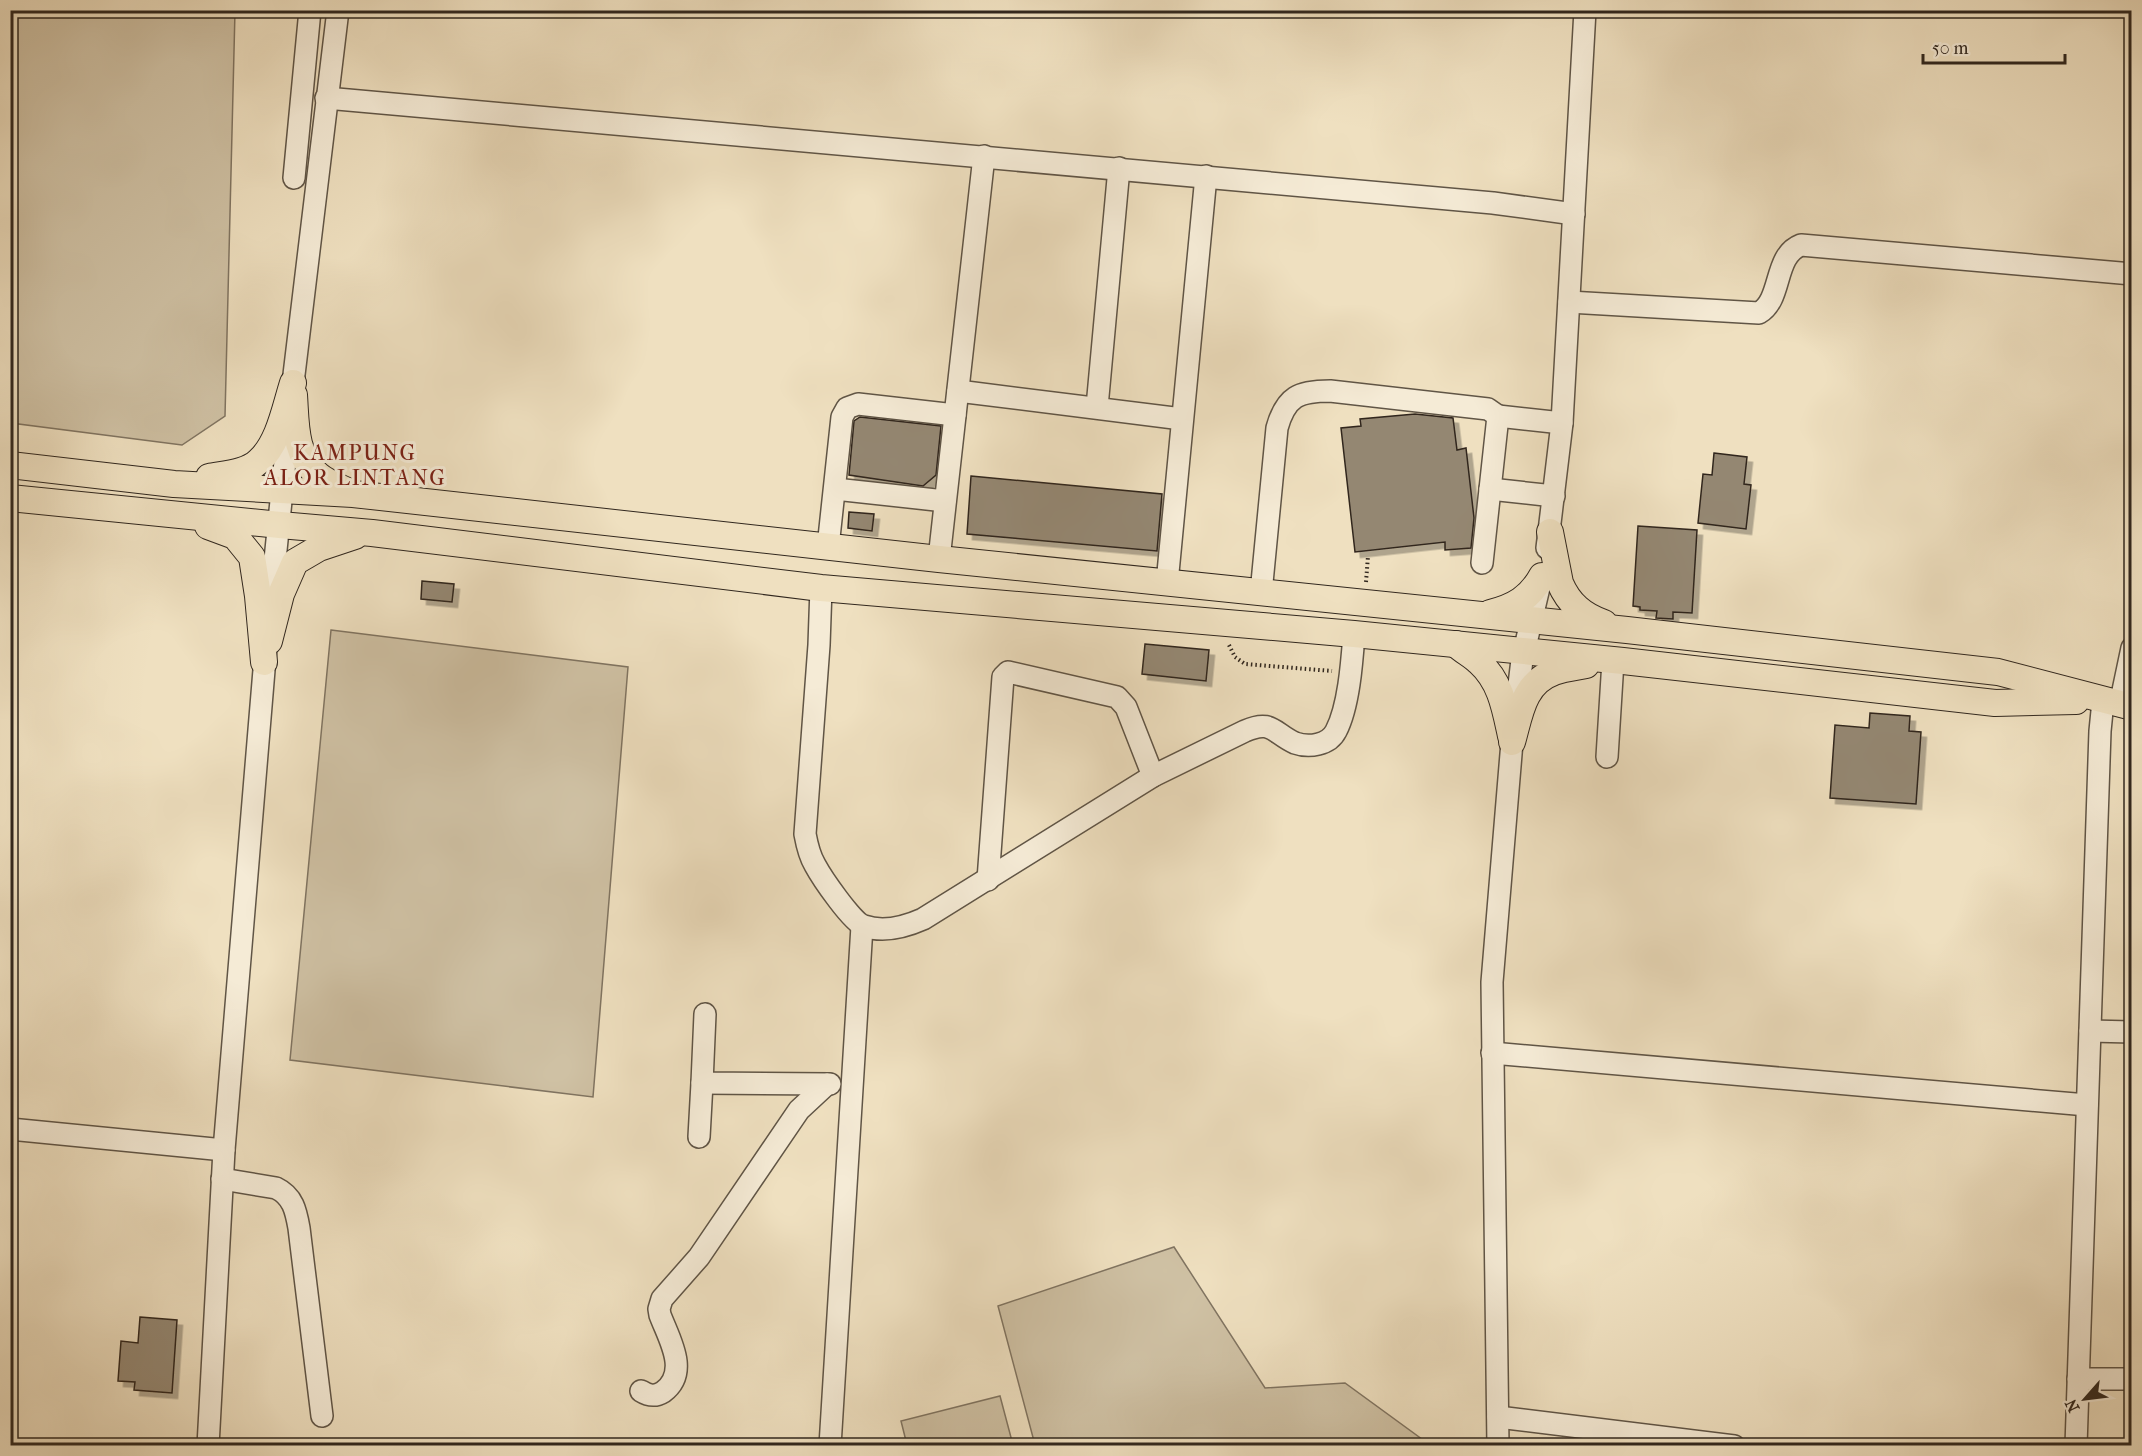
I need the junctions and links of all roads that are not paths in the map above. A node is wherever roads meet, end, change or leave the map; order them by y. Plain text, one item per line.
1 (310, 10) edge
2 (338, 10) edge
3 (1585, 10) edge
4 (326, 98) junction
5 (984, 156) junction
6 (1119, 168) junction
7 (1206, 176) junction
8 (294, 178) dead end
9 (1574, 214) junction
10 (2132, 274) edge
11 (1569, 302) junction
12 (294, 383) junction
13 (958, 391) junction
14 (1097, 407) junction
15 (955, 415) junction
16 (1498, 416) junction
17 (1182, 419) junction
18 (1562, 423) junction
19 (10, 465) edge
20 (174, 484) junction
21 (835, 489) junction
22 (1490, 489) junction
23 (282, 490) junction
24 (352, 494) junction
25 (1554, 496) junction
26 (10, 498) edge
27 (945, 501) junction
28 (177, 515) junction
29 (280, 525) junction
30 (1550, 532) junction
31 (372, 533) junction
32 (828, 547) junction
33 (939, 560) junction
34 (1482, 563) dead end
35 (1542, 576) junction
36 (1167, 583) junction
37 (821, 588) junction
38 (1261, 592) junction
39 (1484, 615) junction
40 (1531, 620) junction
41 (1626, 630) junction
42 (1354, 634) junction
43 (1456, 644) junction
44 (2132, 648) edge
45 (1524, 651) junction
46 (1610, 660) junction
47 (264, 662) junction
48 (2118, 704) edge
49 (1512, 742) junction
50 (1607, 757) dead end
51 (1153, 776) junction
52 (988, 880) junction
53 (862, 926) junction
54 (705, 1014) dead end
55 (2090, 1031) junction
56 (2132, 1032) edge
57 (1492, 1053) junction
58 (702, 1083) junction
59 (826, 1084) junction
60 (852, 1085) junction
61 (2087, 1105) junction
62 (10, 1129) edge
63 (699, 1137) dead end
64 (224, 1150) junction
65 (222, 1179) junction
66 (2078, 1379) junction
67 (2132, 1379) edge
68 (641, 1391) dead end
69 (322, 1416) dead end
70 (1498, 1417) junction
71 (208, 1446) edge
72 (830, 1446) edge
73 (1498, 1446) edge
74 (1734, 1446) edge
75 (2076, 1446) edge

1 - 8 street
2 - 4 street
3 - 9 street
4 - 5 street
4 - 12 street
5 - 6 street
5 - 13 street
6 - 7 street
6 - 14 street
7 - 9 street
7 - 17 street
9 - 11 street
10 - 11 street
11 - 18 street
12 - 20 main road
12 - 23 street
12 - 24 main road
13 - 14 street
13 - 15 street
14 - 17 street
15 - 21 street
15 - 27 street
16 - 18 street
16 - 22 street
16 - 38 street
17 - 36 street
18 - 25 street
19 - 20 main road
20 - 23 main road
21 - 27 street
21 - 32 street
22 - 25 street
22 - 34 street
23 - 24 main road
23 - 29 street
24 - 32 main road
25 - 30 street
26 - 28 main road
27 - 33 street
28 - 29 main road
28 - 47 main road
29 - 31 main road
29 - 47 street
30 - 35 street
30 - 41 main road
31 - 37 main road
31 - 47 main road
32 - 33 main road
33 - 36 main road
35 - 39 main road
35 - 40 street
36 - 38 main road
37 - 42 main road
37 - 53 street
38 - 39 main road
39 - 40 main road
40 - 41 main road
40 - 45 street
41 - 48 main road
42 - 43 main road
42 - 51 street
43 - 45 main road
43 - 49 main road
44 - 48 street
45 - 46 main road
45 - 49 street
46 - 48 main road
46 - 49 main road
46 - 50 street
47 - 64 street
48 - 55 street
49 - 57 street
51 - 52 street
51 - 52 street
52 - 53 street
53 - 60 street
54 - 58 street
55 - 56 street
55 - 61 street
57 - 61 street
57 - 70 street
58 - 59 street
58 - 63 street
59 - 60 street
59 - 68 street
60 - 72 street
61 - 66 street
62 - 64 street
64 - 65 street
65 - 69 street
65 - 71 street
66 - 67 street
66 - 75 street
70 - 73 street
70 - 74 street

